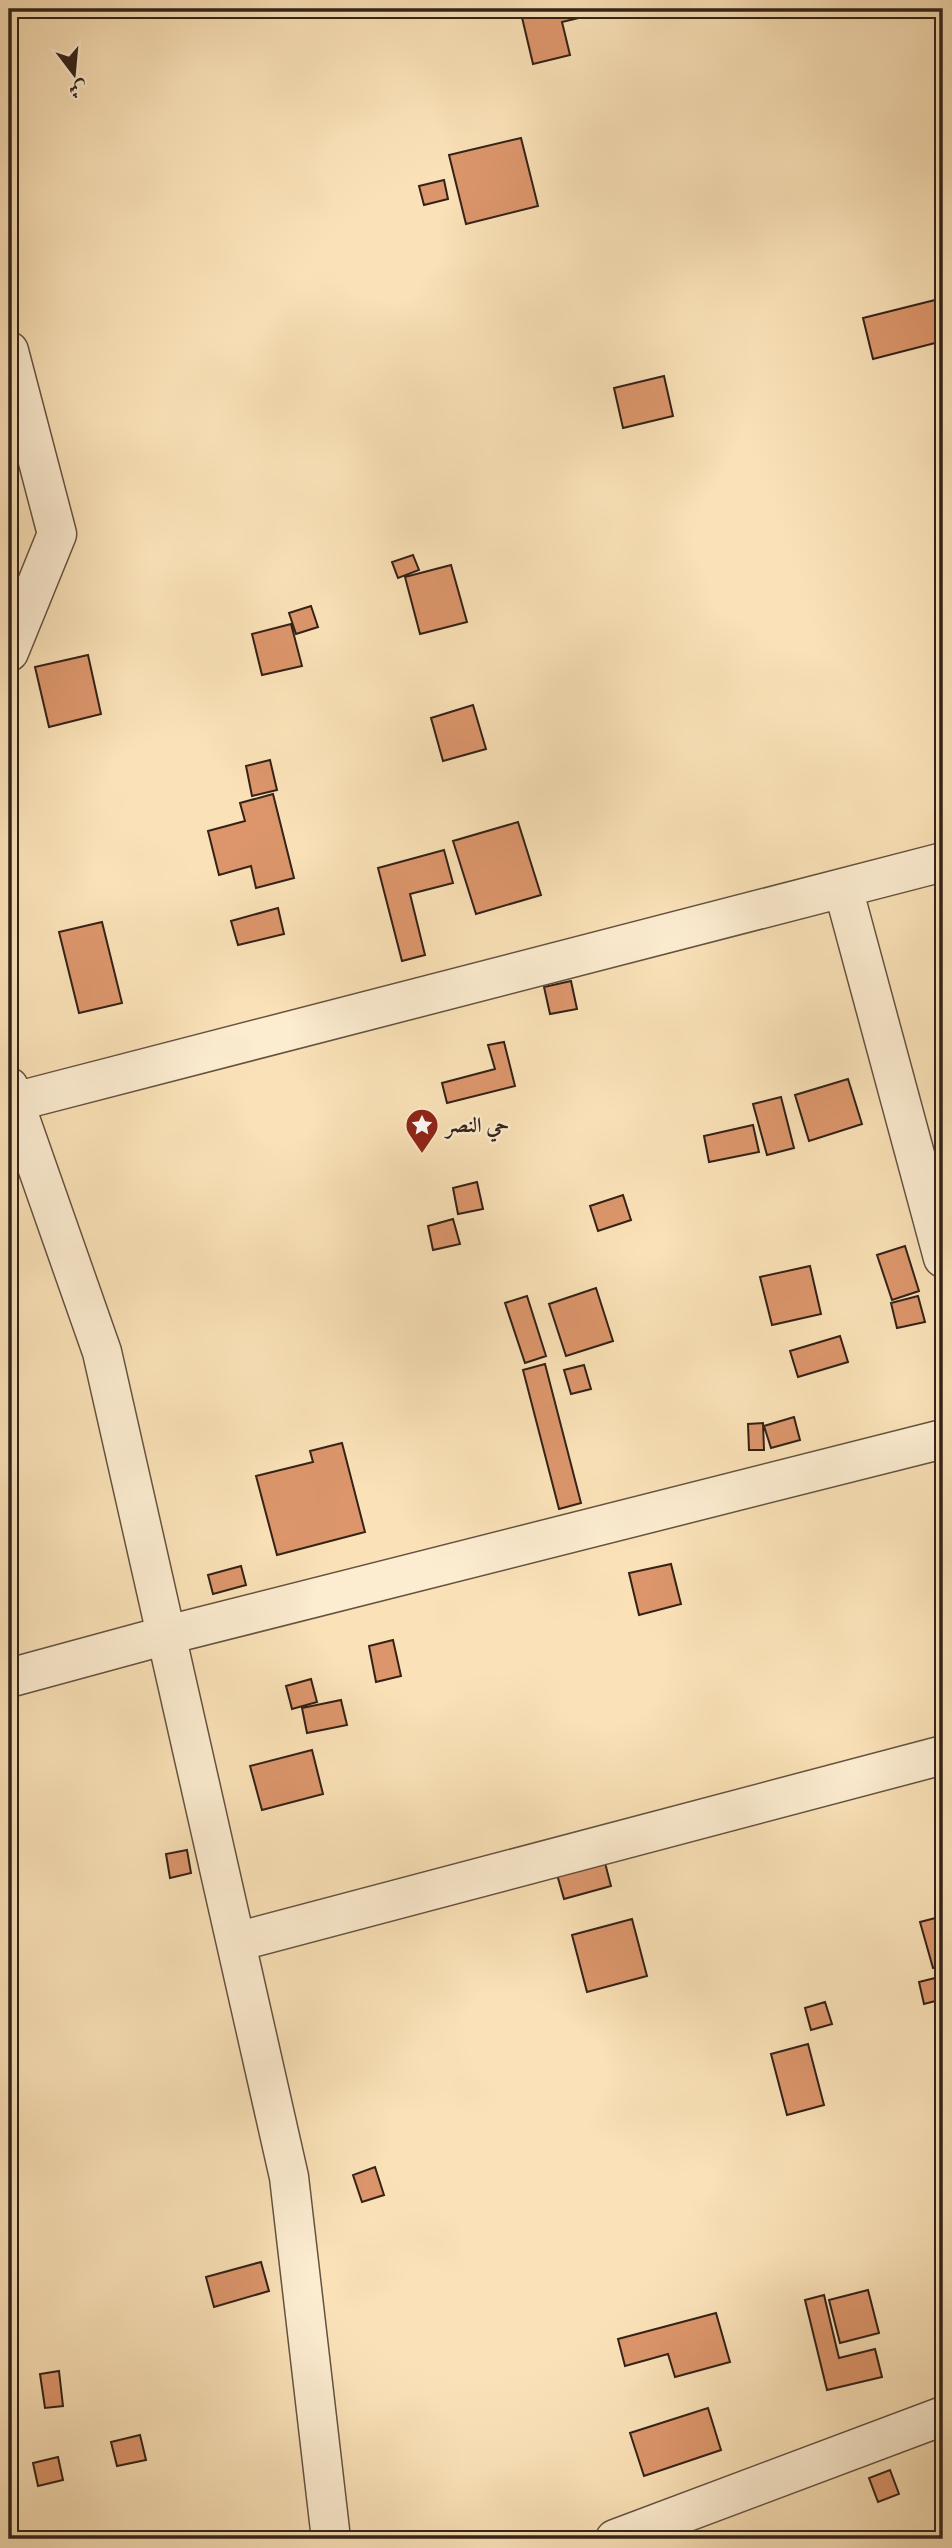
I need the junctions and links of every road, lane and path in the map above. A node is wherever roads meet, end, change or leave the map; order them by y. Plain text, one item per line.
1 (9, 351) edge
2 (9, 652) edge
3 (943, 862) edge
4 (844, 888) junction
5 (11, 1095) edge
6 (943, 1258) edge
7 (943, 1439) edge
8 (167, 1635) junction
9 (9, 1678) edge
10 (943, 1755) edge
11 (236, 1942) junction
12 (943, 2416) edge
13 (331, 2539) edge
14 (615, 2539) edge

1 - 2 street
3 - 4 street
4 - 5 street
4 - 6 street
5 - 8 street
7 - 8 street
8 - 9 street
8 - 11 street
10 - 11 street
11 - 13 street
12 - 14 street

